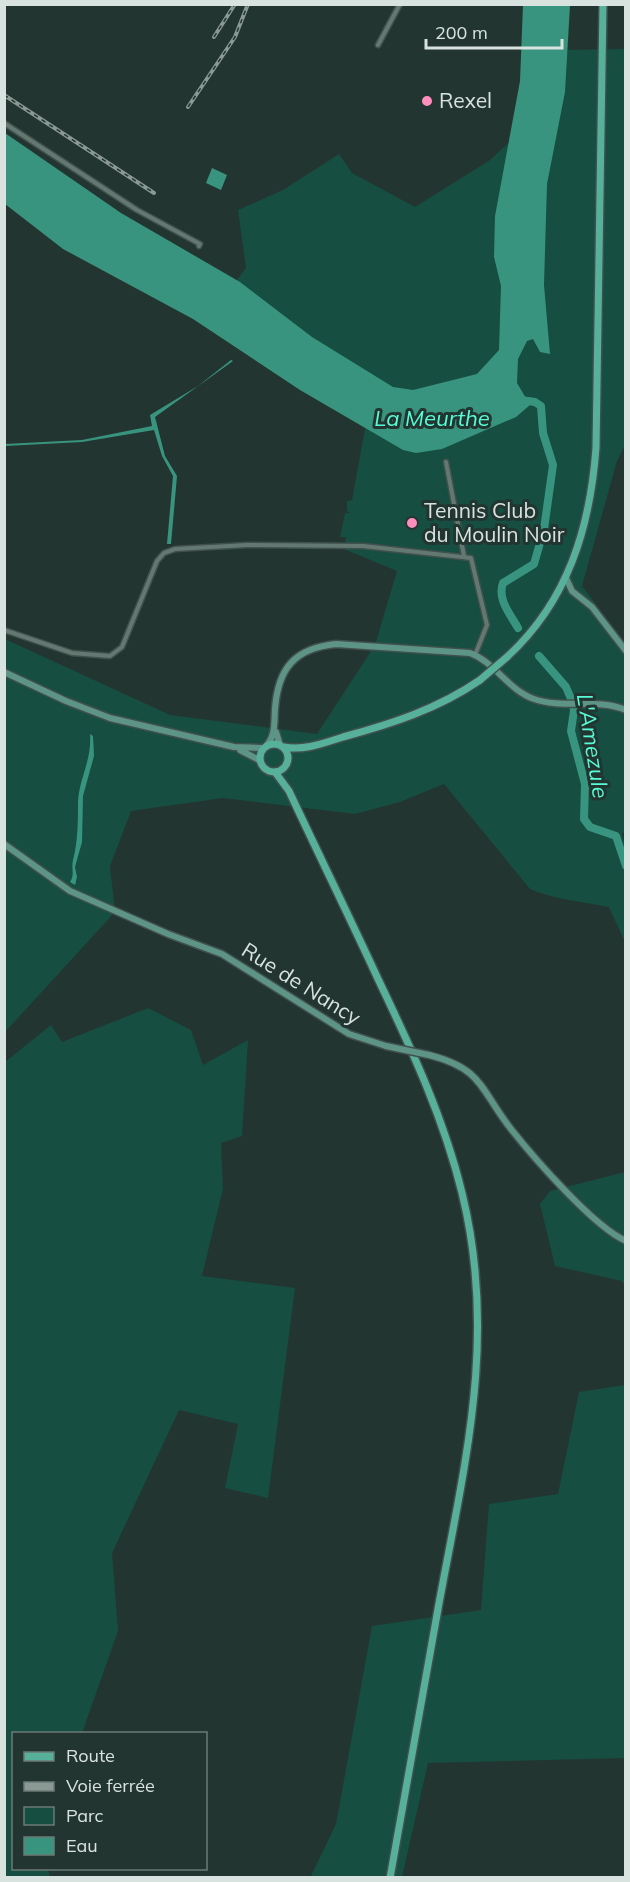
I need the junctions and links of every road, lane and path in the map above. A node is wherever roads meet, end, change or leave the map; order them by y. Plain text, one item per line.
1 (400, 4) edge
2 (603, 4) edge
3 (378, 45) dead end
4 (4, 123) edge
5 (199, 246) dead end
6 (446, 462) dead end
7 (464, 556) junction
8 (566, 578) junction
9 (4, 630) edge
10 (626, 651) edge
11 (475, 655) junction
12 (4, 672) edge
13 (626, 710) edge
14 (275, 717) junction
15 (265, 746) junction
16 (282, 746) junction
17 (234, 747) junction
18 (308, 747) junction
19 (259, 760) junction
20 (287, 763) junction
21 (275, 772) junction
22 (289, 791) junction
23 (4, 844) edge
24 (626, 1241) edge
25 (390, 1878) edge

1 - 3 street
2 - 8 main road
4 - 5 street
6 - 7 street
7 - 9 street
7 - 11 street
8 - 10 street
8 - 18 main road, bridge
11 - 13 street
11 - 14 street
12 - 17 street
14 - 15 street
14 - 16 street
15 - 16 main road
15 - 17 street
15 - 19 main road
16 - 18 main road
16 - 20 main road
17 - 19 street
18 - 20 main road
19 - 21 main road
20 - 21 main road
20 - 22 main road
21 - 22 main road
22 - 25 main road
23 - 24 street, Rue de Nancy, bridge

